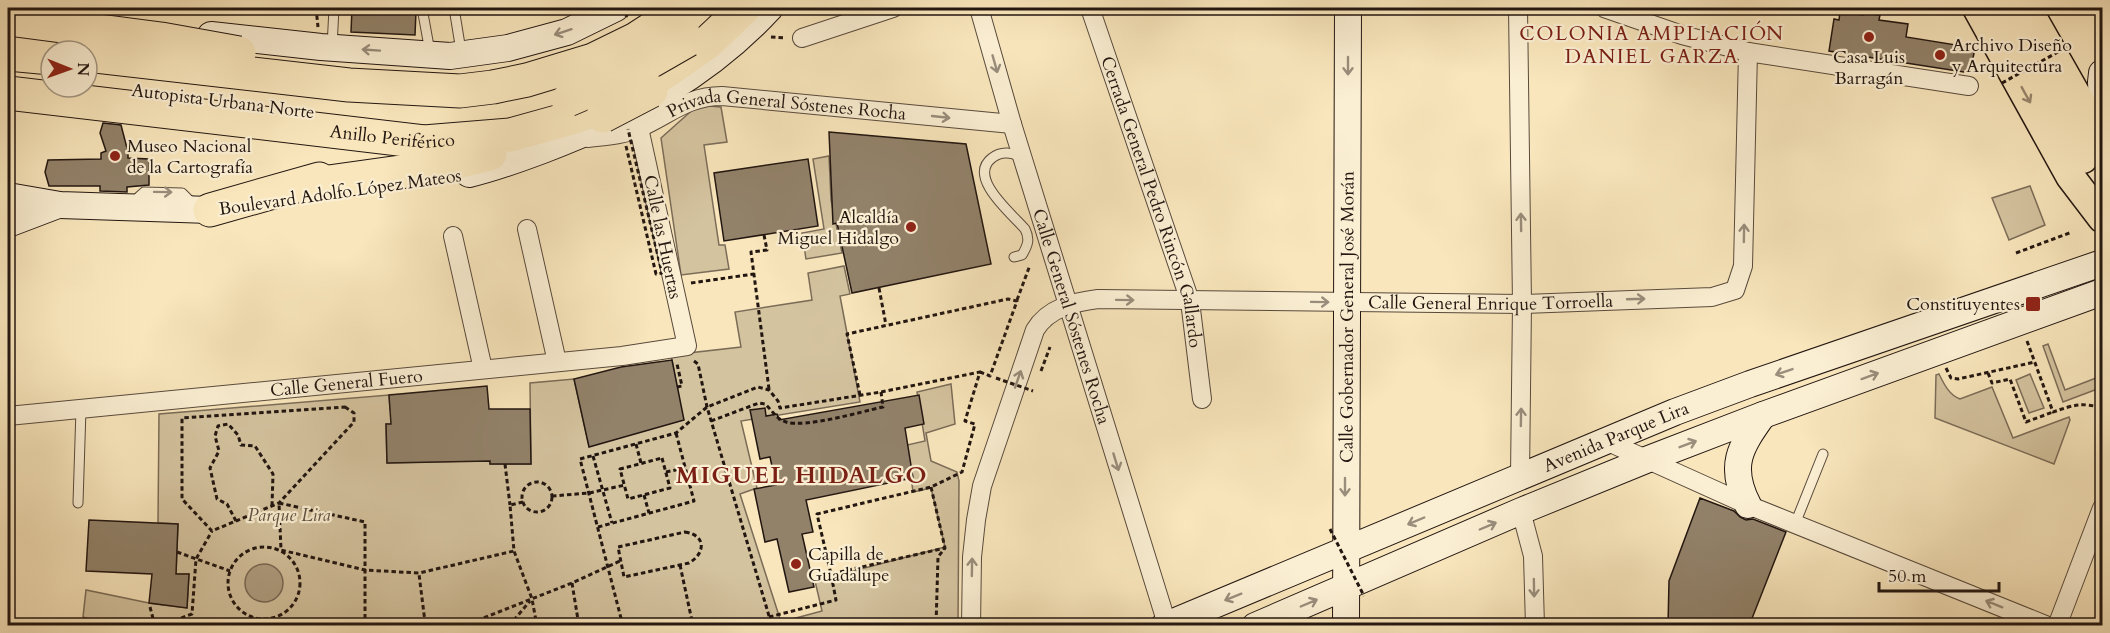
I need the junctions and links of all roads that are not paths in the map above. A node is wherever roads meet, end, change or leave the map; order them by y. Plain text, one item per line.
1 (334, 8) edge
2 (422, 8) edge
3 (454, 8) edge
4 (685, 8) edge
5 (727, 8) edge
6 (744, 8) edge
7 (764, 8) edge
8 (770, 8) edge
9 (893, 8) edge
10 (979, 8) edge
11 (1090, 8) edge
12 (1348, 8) edge
13 (1518, 8) edge
14 (1604, 8) edge
15 (1977, 8) edge
16 (2001, 8) edge
17 (2016, 8) edge
18 (2027, 8) edge
19 (8, 9) edge
20 (619, 16) edge
21 (8, 19) edge
22 (78, 20) junction
23 (8, 38) edge
24 (802, 38) dead end
25 (246, 39) junction
26 (8, 46) edge
27 (332, 48) junction
28 (39, 50) edge
29 (1748, 52) junction
30 (8, 54) edge
31 (430, 54) junction
32 (462, 54) junction
33 (99, 56) edge
34 (39, 57) edge
35 (99, 61) edge
36 (135, 64) junction
37 (2103, 73) edge
38 (8, 76) edge
39 (39, 79) edge
40 (99, 86) edge
41 (1970, 86) dead end
42 (422, 90) junction
43 (8, 93) edge
44 (2103, 105) edge
45 (1012, 124) junction
46 (633, 125) junction
47 (510, 135) junction
48 (558, 139) junction
49 (2103, 140) edge
50 (1022, 157) junction
51 (402, 172) junction
52 (2103, 172) edge
53 (300, 186) junction
54 (8, 196) edge
55 (2103, 201) edge
56 (60, 205) junction
57 (204, 210) junction
58 (2103, 218) edge
59 (8, 224) edge
60 (527, 229) dead end
61 (453, 236) dead end
62 (1014, 257) dead end
63 (2103, 263) edge
64 (2095, 295) edge
65 (1190, 301) junction
66 (1347, 303) junction
67 (1522, 304) junction
68 (1067, 306) junction
69 (679, 347) joint
70 (557, 362) junction
71 (483, 369) junction
72 (1202, 399) dead end
73 (81, 409) junction
74 (1763, 415) junction
75 (8, 416) edge
76 (1606, 441) junction
77 (1823, 454) dead end
78 (1646, 460) junction
79 (1520, 476) junction
80 (78, 503) dead end
81 (1748, 505) junction
82 (2103, 508) edge
83 (1521, 511) junction
84 (1795, 524) junction
85 (1345, 551) junction
86 (1355, 591) junction
87 (1165, 625) edge
88 (971, 626) edge
89 (1255, 626) edge
90 (1346, 626) edge
91 (1534, 626) edge
92 (2048, 626) edge
93 (2057, 626) edge

1 - 27 lane
2 - 31 lane
3 - 32 lane
4 - 36 highway, Anillo Periférico
4 - 42 highway, Autopista Urbana Norte, bridge
5 - 40 highway, Autopista Urbana Norte, bridge
6 - 47 highway, Anillo Periférico
7 - 48 highway, bridge
8 - 48 main road, Boulevard Adolfo López Mateos
9 - 24 street
10 -> 45 street, Calle General Sóstenes Rocha
11 - 65 street, Cerrada General Pedro Rincón Gallardo
12 -> 66 main road, Calle Gobernador General José Morán
67 -> 13 street
14 - 29 street
15 -> 58 main road
16 - 55 main road
17 - 52 main road
18 - 49 main road
19 - 22 main road
20 -> 32 main road
21 - 42 highway, bridge
22 - 23 highway
22 - 25 main road
25 - 27 main road
25 - 36 highway
26 - 28 highway
31 -> 27 main road
29 - 41 street
67 -> 29 street, Calle General Enrique Torroella
30 - 34 highway
31 - 32 main road
33 - 42 highway, Autopista Urbana Norte, bridge
35 - 36 highway, Anillo Periférico
37 - 44 main road
38 - 39 highway
43 - 47 highway, Anillo Periférico
46 -> 45 street, Privada General Sóstenes Rocha
45 - 50 street, Calle General Sóstenes Rocha
46 - 48 street, Privada General Sóstenes Rocha
46 - 69 street, Calle las Huertas
47 - 51 highway
47 - 53 highway
48 - 51 highway
48 - 57 main road, Boulevard Adolfo López Mateos
50 - 62 lane
50 - 68 street, Calle General Sóstenes Rocha
51 - 53 highway
53 - 57 highway
54 - 56 main road, Boulevard Adolfo López Mateos
56 -> 57 main road, Boulevard Adolfo López Mateos
56 - 59 main road
60 - 70 street
61 - 71 street
63 -> 76 main road, Avenida Parque Lira
74 -> 64 main road, Avenida Parque Lira
65 -> 66 street, Calle General Enrique Torroella
68 -> 65 street, Calle General Enrique Torroella
65 - 72 street, Cerrada General Pedro Rincón Gallardo
66 - 67 street, Calle General Enrique Torroella
66 -> 85 main road, Calle Gobernador General José Morán
79 -> 67 street
68 -> 87 street, Calle General Sóstenes Rocha
88 -> 68 street, Calle General Enrique Torroella
69 - 70 street, Calle General Fuero
70 - 71 street, Calle General Fuero
71 - 73 street, Calle General Fuero
73 - 75 street, Calle General Fuero
73 - 80 lane
78 -> 74 main road, Avenida Parque Lira
74 - 81 main road
76 - 78 street
76 - 79 main road, Avenida Parque Lira
77 - 84 lane
78 - 81 street
78 - 83 main road, Avenida Parque Lira
79 -> 85 main road, Avenida Parque Lira
81 - 84 street
82 - 93 street
86 -> 83 main road, Avenida Parque Lira
83 -> 91 street
92 -> 84 street
85 - 86 main road, Calle Gobernador General José Morán
85 -> 87 main road, Avenida Parque Lira
89 -> 86 main road, Avenida Parque Lira
86 - 90 main road, Calle Gobernador General José Morán

